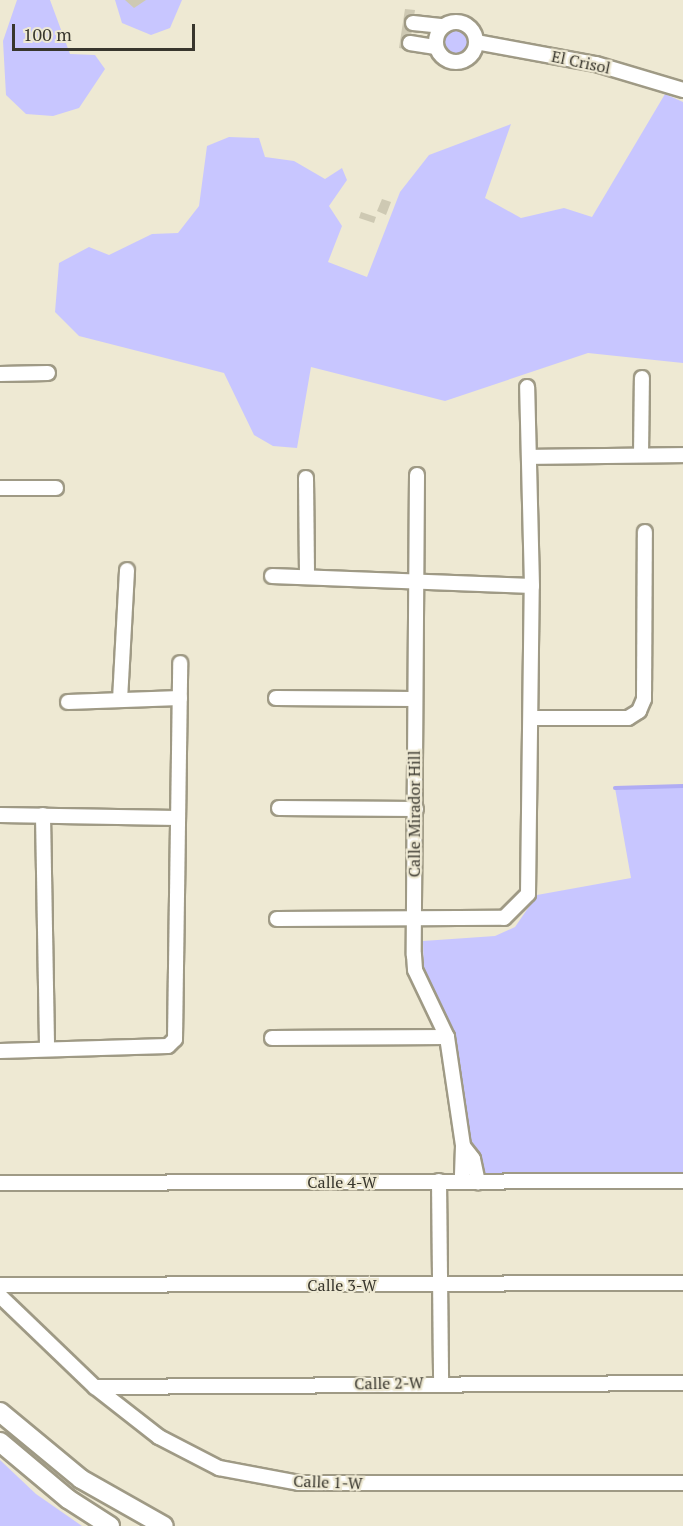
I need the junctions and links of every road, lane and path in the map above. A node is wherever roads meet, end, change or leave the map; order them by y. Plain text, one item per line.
1 (413, 23) dead end
2 (444, 26) junction
3 (476, 42) junction
4 (410, 44) dead end
5 (436, 47) junction
6 (683, 90) edge
7 (48, 373) dead end
8 (0, 374) edge
9 (642, 378) dead end
10 (527, 387) dead end
11 (641, 455) junction
12 (683, 455) edge
13 (529, 457) junction
14 (417, 475) dead end
15 (306, 478) dead end
16 (0, 488) edge
17 (56, 488) dead end
18 (645, 532) dead end
19 (127, 570) dead end
20 (272, 576) dead end
21 (307, 576) junction
22 (418, 584) junction
23 (532, 586) junction
24 (180, 663) dead end
25 (180, 698) junction
26 (276, 698) dead end
27 (414, 699) junction
28 (120, 700) junction
29 (68, 702) dead end
30 (531, 718) junction
31 (279, 808) dead end
32 (416, 809) junction
33 (0, 814) edge
34 (43, 815) junction
35 (177, 818) junction
36 (277, 919) dead end
37 (413, 921) junction
38 (447, 1037) junction
39 (272, 1038) dead end
40 (47, 1049) junction
41 (0, 1051) edge
42 (464, 1146) junction
43 (439, 1181) junction
44 (683, 1181) edge
45 (462, 1182) junction
46 (478, 1182) junction
47 (0, 1183) edge
48 (683, 1282) edge
49 (0, 1285) edge
50 (440, 1285) junction
51 (0, 1296) edge
52 (441, 1382) junction
53 (683, 1383) edge
54 (95, 1387) junction
55 (0, 1412) edge
56 (0, 1442) edge
57 (683, 1483) edge
58 (110, 1526) edge
59 (164, 1526) edge

1 - 2 street
2 - 3 street
2 - 5 street
3 - 5 street
3 - 6 street, El Crisol
4 - 5 street
7 - 8 street
9 - 11 street
10 - 13 street
11 - 12 street
11 - 13 street
13 - 23 street
14 - 22 street, Calle Mirador Hill
15 - 21 street
16 - 17 street
18 - 30 street
19 - 28 street
20 - 21 street
21 - 22 street
22 - 23 street
22 - 27 street, Calle Mirador Hill
23 - 30 street
24 - 25 street
25 - 28 street
25 - 35 street
26 - 27 street
27 - 32 street, Calle Mirador Hill
28 - 29 street
30 - 37 street
31 - 32 street
32 - 37 street, Calle Mirador Hill
33 - 34 street
34 - 35 street
34 - 40 street
35 - 40 street
36 - 37 street
37 - 38 street, Calle Mirador Hill
38 - 39 street
38 - 42 street, Calle Mirador Hill
40 - 41 street
42 - 45 street, Calle Mirador Hill
42 - 46 street, Calle Mirador Hill
43 - 45 street, Calle 4-W
43 - 47 street, Calle 4-W
43 - 50 street
44 - 46 street, Calle 4-W
45 - 46 street, Calle 4-W
48 - 50 street, Calle 3-W
49 - 50 street, Calle 3-W
50 - 52 street
51 - 54 street, Calle 1-W
52 - 53 street, Calle 2-W
52 - 54 street, Calle 2-W
54 - 57 street, Calle 1-W
55 - 59 main road
56 - 58 main road

